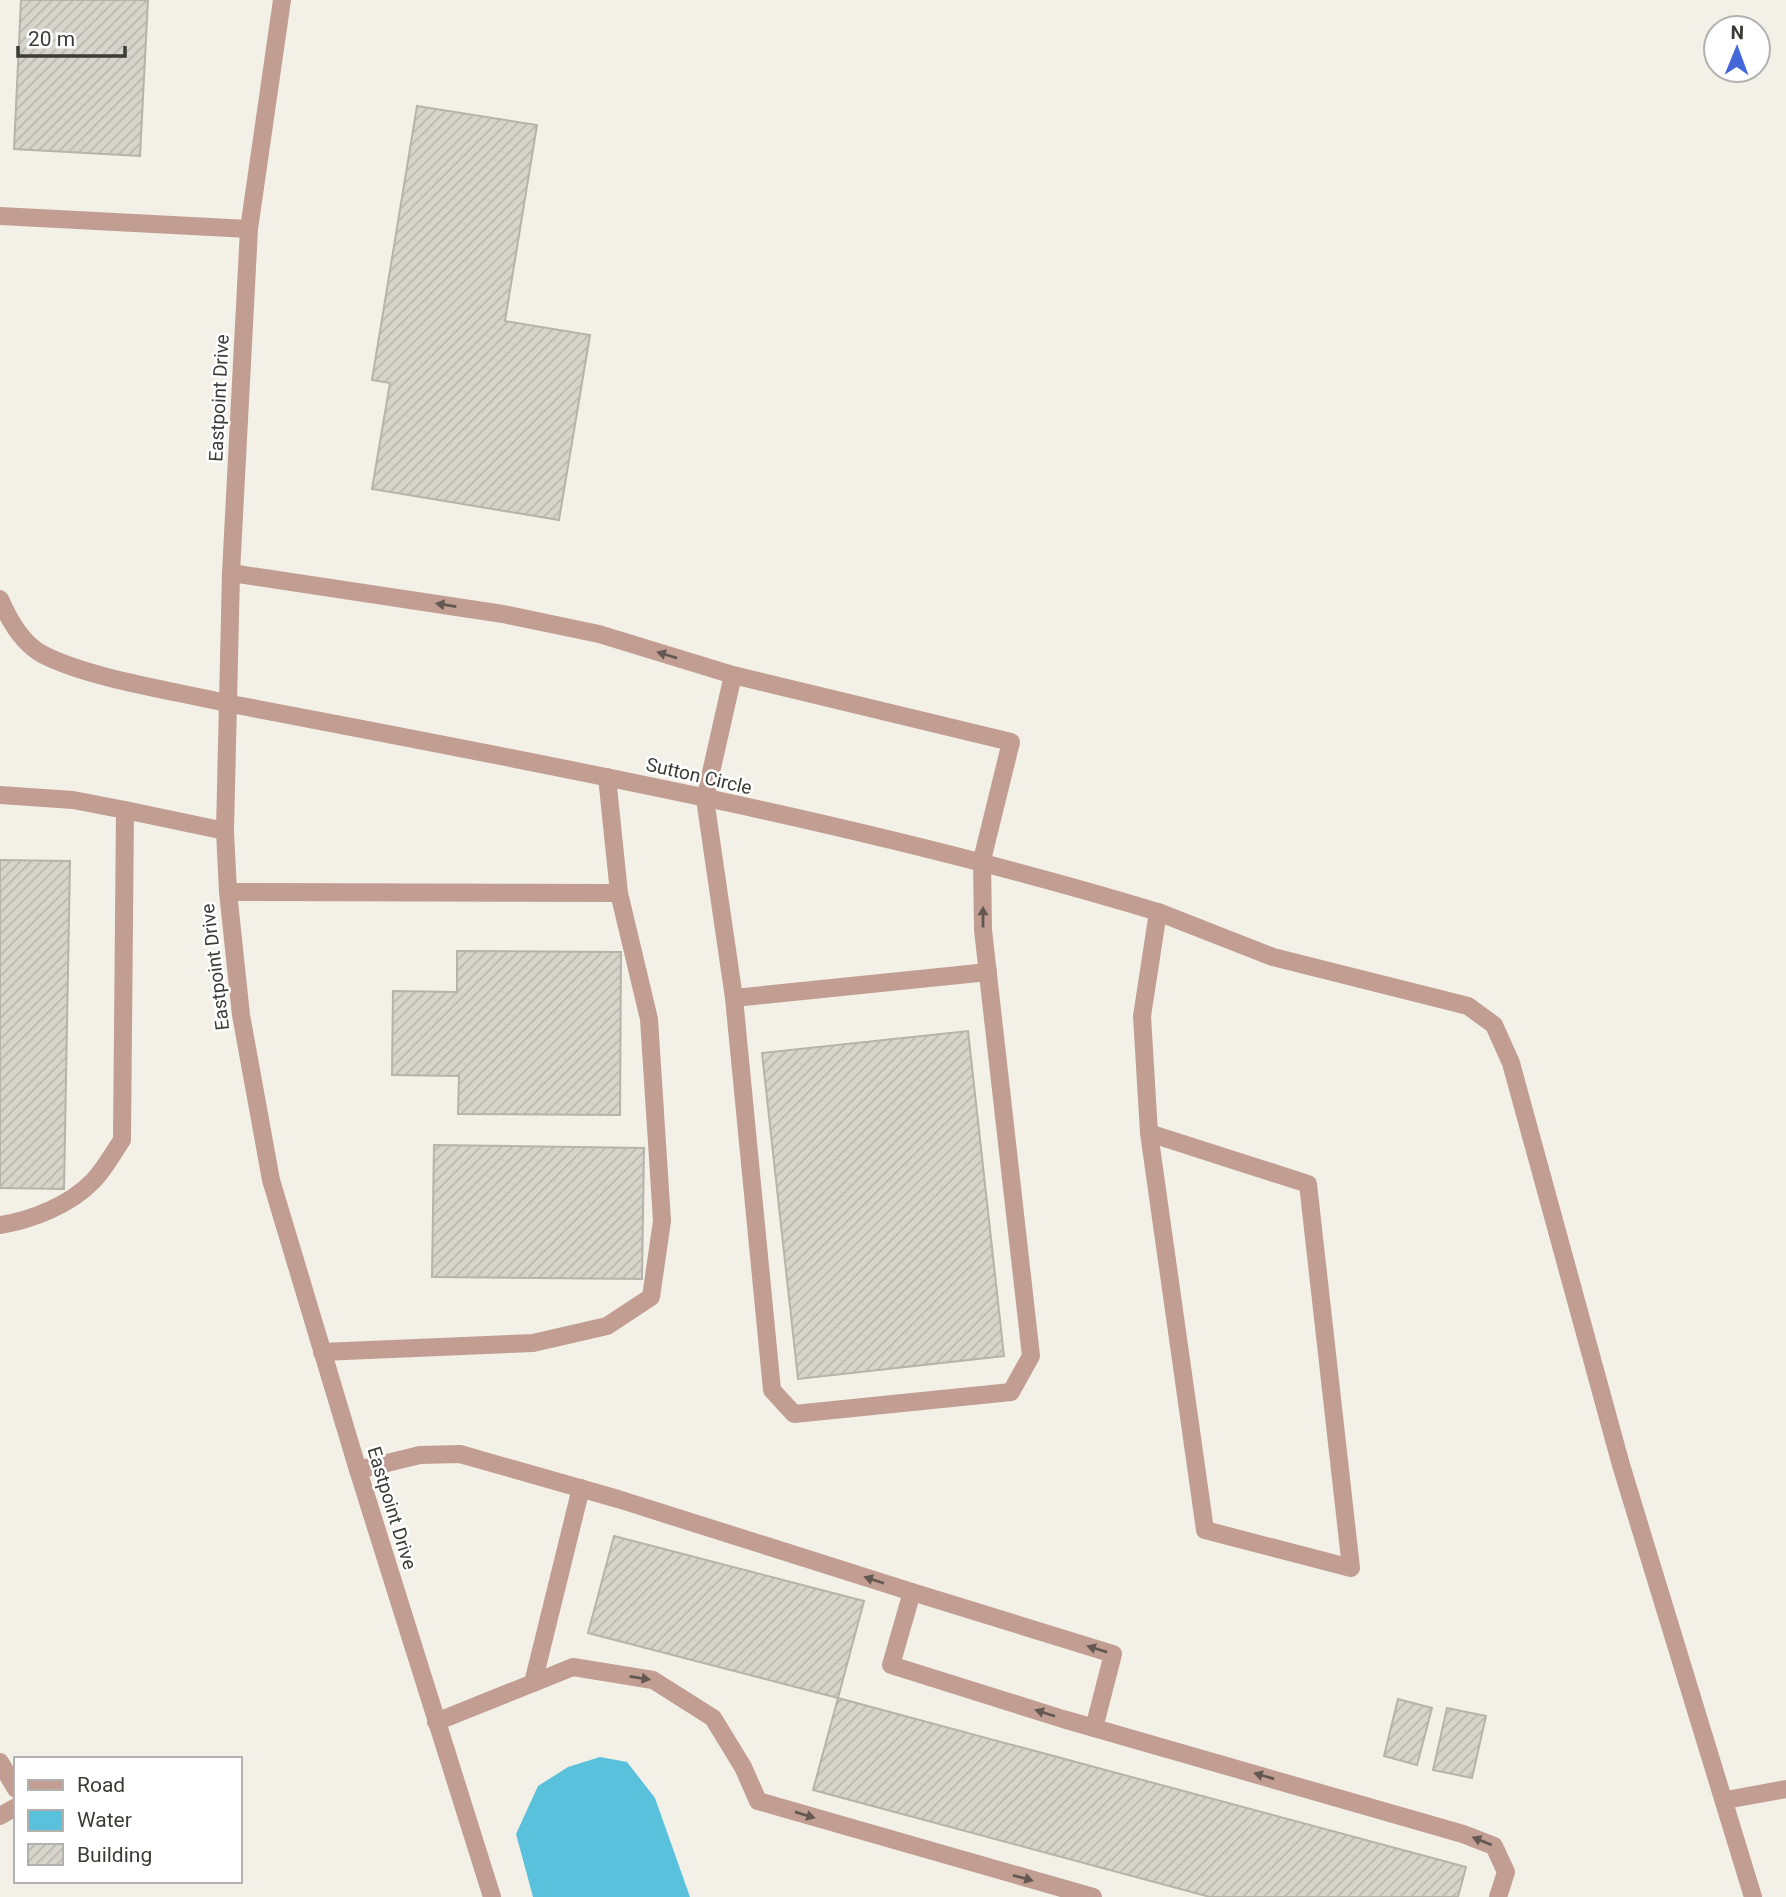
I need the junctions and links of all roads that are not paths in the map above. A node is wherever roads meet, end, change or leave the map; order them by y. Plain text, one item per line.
1 (282, 0) edge
2 (0, 216) edge
3 (249, 229) junction
4 (231, 573) junction
5 (0, 599) edge
6 (733, 675) junction
7 (226, 703) junction
8 (607, 776) junction
9 (0, 795) edge
10 (705, 799) junction
11 (125, 810) junction
12 (225, 831) junction
13 (982, 860) junction
14 (228, 892) junction
15 (619, 892) junction
16 (1158, 912) junction
17 (988, 972) junction
18 (734, 998) junction
19 (1149, 1133) junction
20 (0, 1224) edge
21 (322, 1352) junction
22 (358, 1470) junction
23 (581, 1488) junction
24 (912, 1592) junction
25 (533, 1683) junction
26 (436, 1722) junction
27 (1094, 1728) junction
28 (0, 1762) edge
29 (14, 1786) edge
30 (1786, 1789) edge
31 (1726, 1800) junction
32 (492, 1897) edge
33 (1093, 1897) edge
34 (1498, 1897) edge
35 (1753, 1897) edge

1 - 3 street, Eastpoint Drive
2 - 3 street
3 - 4 street, Eastpoint Drive
6 -> 4 street
4 - 7 street, Eastpoint Drive
5 - 7 street, Sutton Circle
6 - 10 street
6 - 13 street
7 - 8 street, Sutton Circle
7 - 12 street, Eastpoint Drive
8 - 10 street, Sutton Circle
8 - 15 street
9 - 11 street
10 - 13 street, Sutton Circle
10 - 18 street
11 - 12 street
11 - 20 street
12 - 14 street, Eastpoint Drive
13 - 16 street, Sutton Circle
17 -> 13 street
14 - 15 street
14 - 21 street, Eastpoint Drive
15 - 21 street
16 - 19 street
16 - 31 street, Sutton Circle
17 - 18 street
17 - 18 street
19 - 19 street
21 - 22 street, Eastpoint Drive
22 - 23 street
22 - 26 street, Eastpoint Drive
24 -> 23 street
23 - 25 street
27 -> 24 street
27 -> 24 street
25 - 26 street
25 -> 33 street
26 - 32 street, Eastpoint Drive
34 -> 27 street
28 - 29 street
30 - 31 street
31 - 35 street, Sutton Circle

